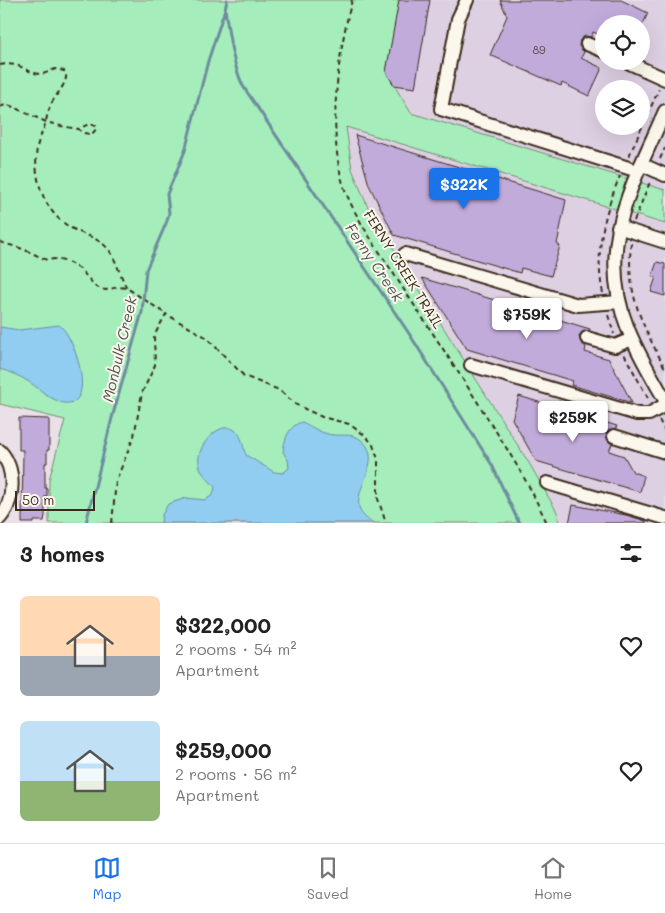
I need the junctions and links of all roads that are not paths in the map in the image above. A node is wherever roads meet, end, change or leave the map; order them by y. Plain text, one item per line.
1 (467, 0) edge
2 (588, 44) dead end
3 (595, 47) edge
4 (645, 70) edge
5 (665, 79) edge
6 (665, 111) edge
7 (640, 168) junction
8 (660, 172) edge
9 (618, 227) junction
10 (665, 242) edge
11 (405, 254) dead end
12 (620, 302) junction
13 (587, 338) dead end
14 (632, 340) junction
15 (471, 365) dead end
16 (660, 381) edge
17 (665, 400) edge
18 (665, 405) edge
19 (614, 436) dead end
20 (0, 451) edge
21 (665, 452) edge
22 (547, 483) dead end
23 (0, 518) edge
24 (665, 518) edge

1 - 7 street
2 - 3 street
4 - 5 street
6 - 7 street
7 - 8 street
7 - 9 street
9 - 10 street
9 - 12 street
11 - 12 street
12 - 14 street
13 - 14 street
14 - 16 street
15 - 18 street
16 - 17 street
19 - 21 street
20 - 23 street
22 - 24 street

